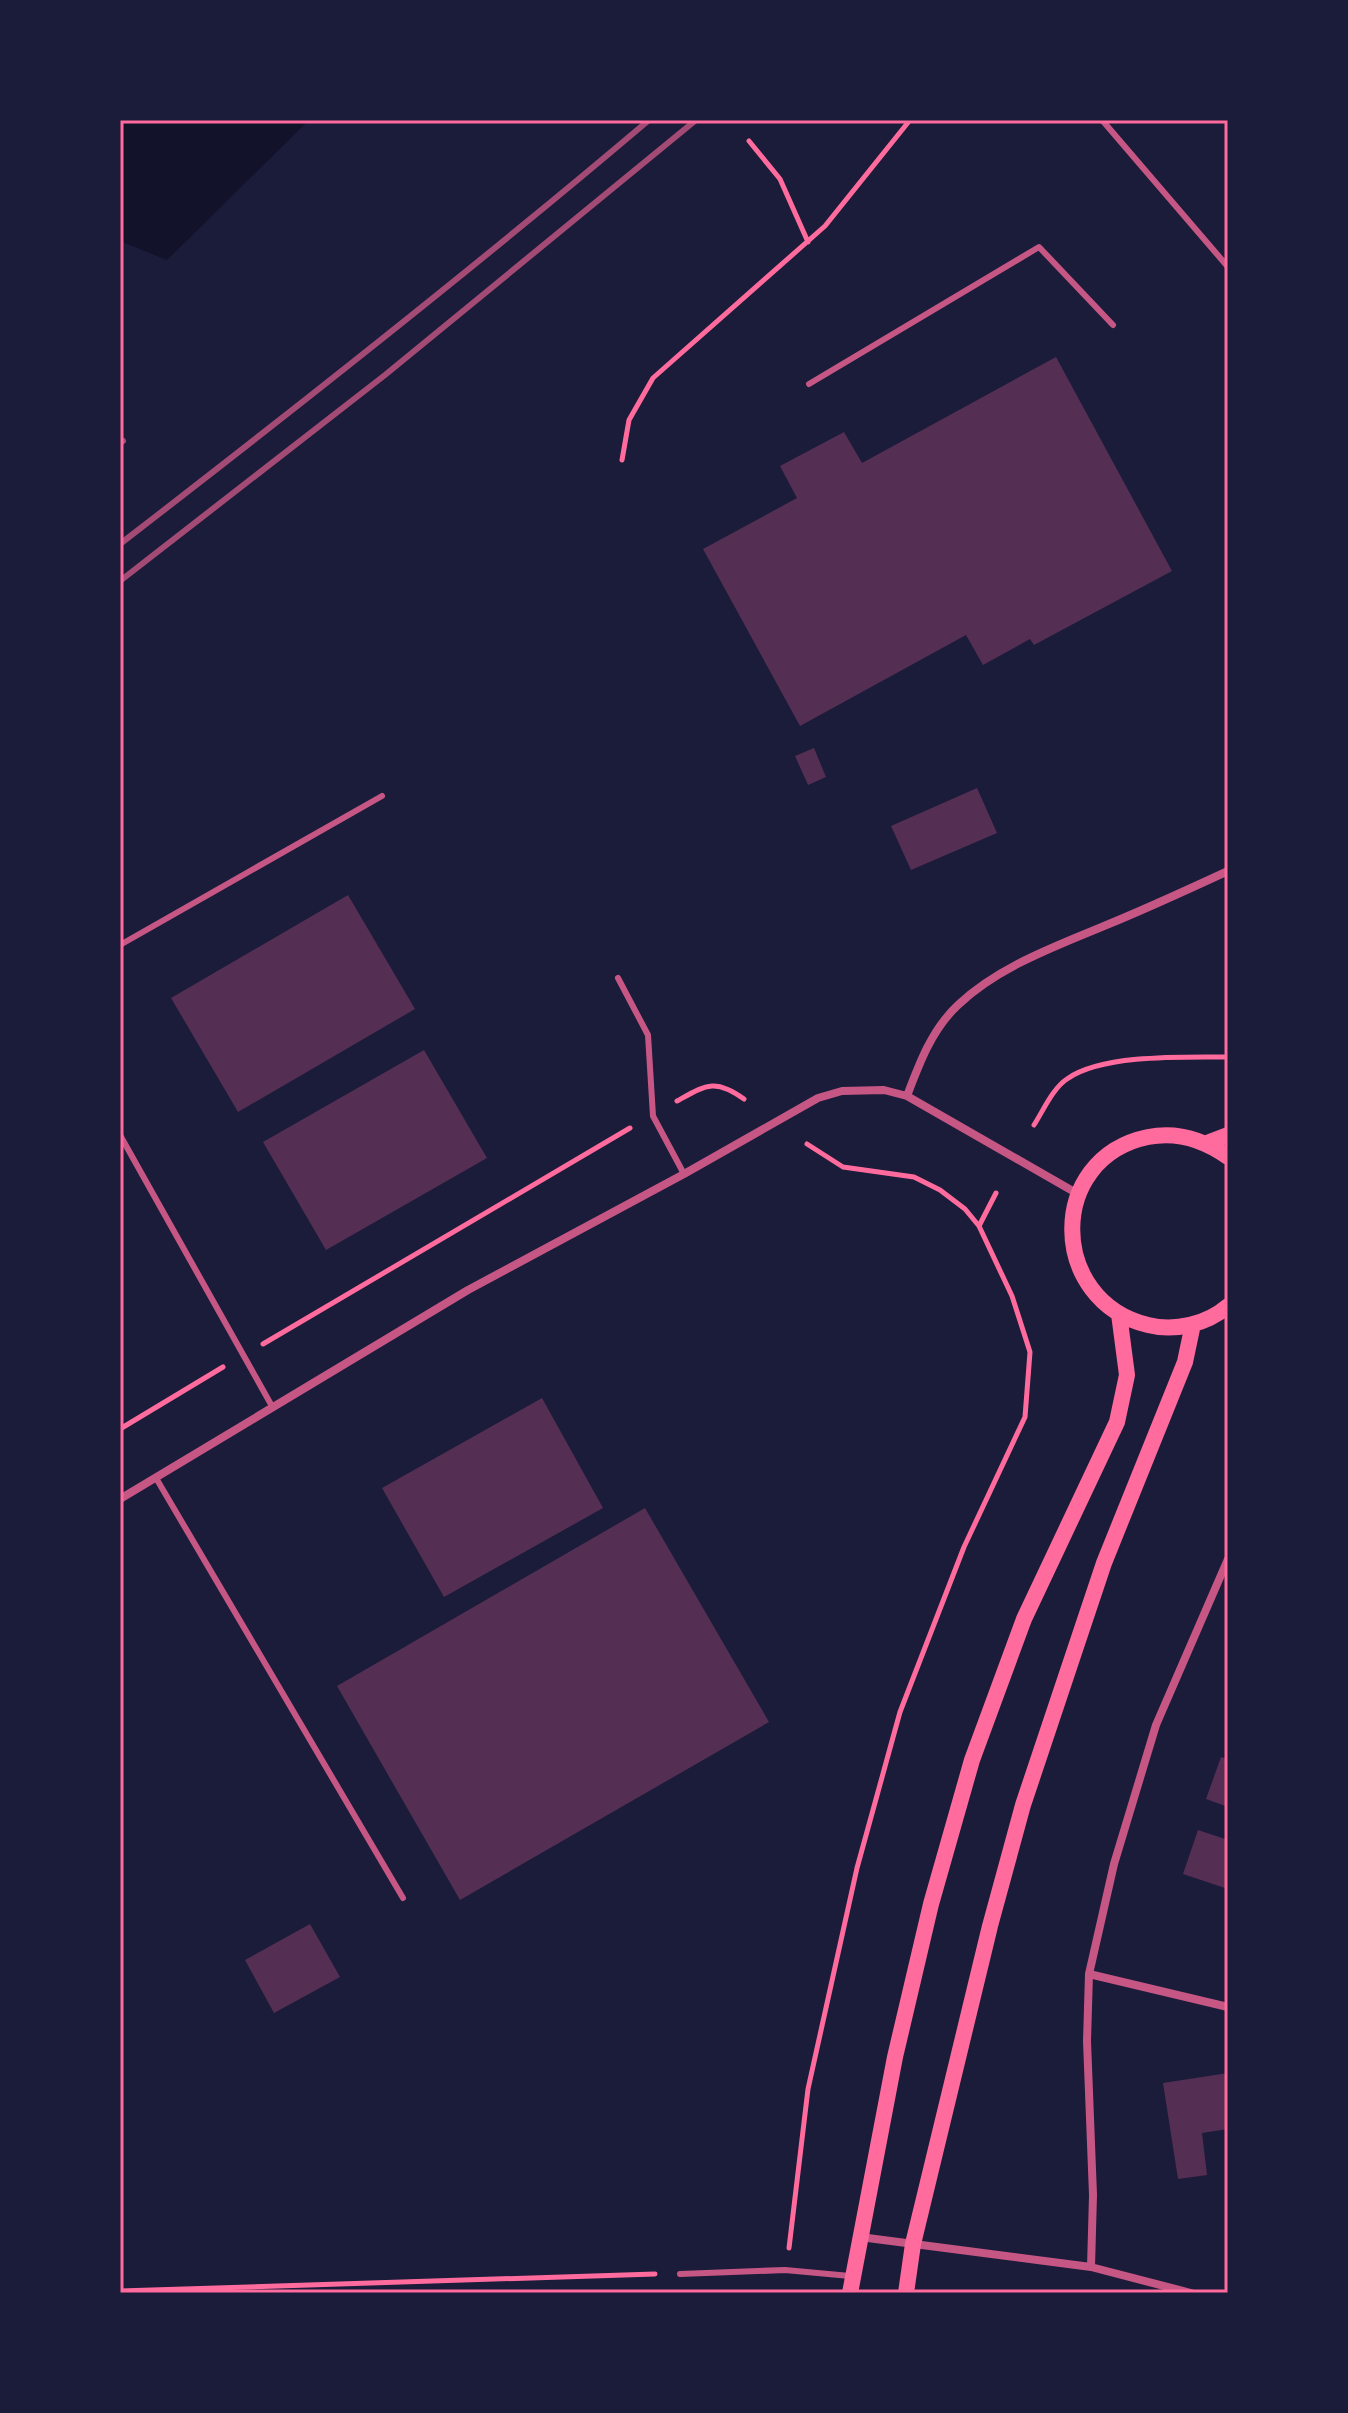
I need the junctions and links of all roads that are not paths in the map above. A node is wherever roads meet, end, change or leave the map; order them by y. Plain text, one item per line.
1 (1102, 120) edge
2 (1228, 267) edge
3 (1113, 325) dead end
4 (809, 384) dead end
5 (382, 796) dead end
6 (1228, 871) edge
7 (120, 945) edge
8 (618, 978) dead end
9 (907, 1096) junction
10 (120, 1135) edge
11 (1228, 1135) edge
12 (1207, 1143) junction
13 (1228, 1157) edge
14 (684, 1174) junction
15 (1078, 1194) junction
16 (1228, 1306) edge
17 (1119, 1314) junction
18 (1193, 1324) junction
19 (273, 1408) junction
20 (156, 1478) junction
21 (120, 1499) edge
22 (1228, 1559) edge
23 (403, 1898) dead end
24 (1089, 1974) junction
25 (1228, 2007) edge
26 (860, 2237) junction
27 (913, 2244) junction
28 (1091, 2267) junction
29 (680, 2274) road end
30 (852, 2285) edge
31 (906, 2293) edge
32 (1191, 2293) edge

1 - 2 lane
3 - 4 lane
5 - 7 lane
6 - 9 street
8 - 14 lane
9 - 14 street
9 - 15 street
10 - 19 lane
11 - 12 main road
12 - 13 main road
12 - 15 main road
14 - 19 street
15 - 17 main road
16 - 18 main road
17 - 18 main road
17 - 26 main road
18 - 27 main road
19 - 20 street
20 - 21 street
20 - 23 lane
22 - 24 street
24 - 25 street
24 - 28 street
26 - 27 street
26 - 30 main road
27 - 28 street
27 - 31 main road
28 - 32 street
29 - 30 lane

